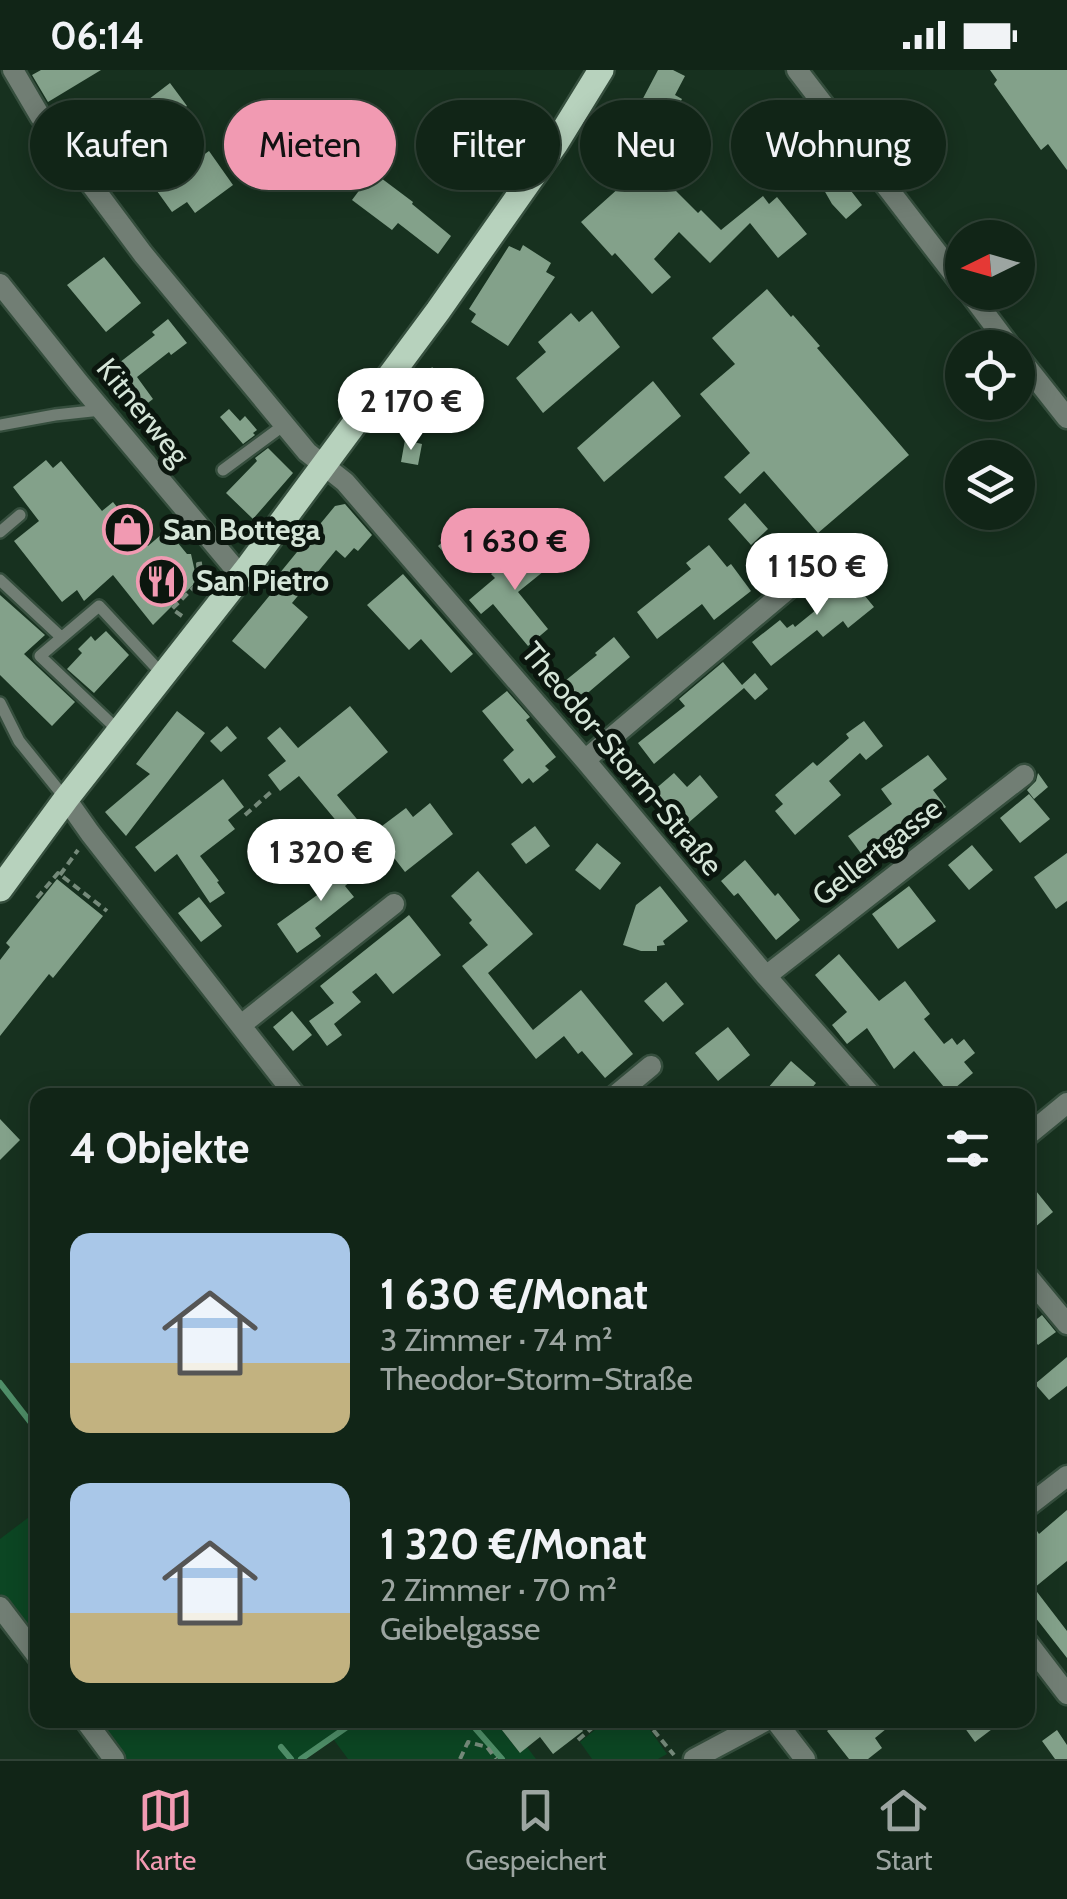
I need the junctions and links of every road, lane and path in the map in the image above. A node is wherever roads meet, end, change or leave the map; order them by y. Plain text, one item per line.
1 (14, 70) edge
2 (601, 70) edge
3 (796, 70) edge
4 (945, 263) edge
5 (0, 284) edge
6 (982, 310) edge
7 (997, 330) edge
8 (1035, 378) edge
9 (102, 410) junction
10 (1067, 418) edge
11 (284, 425) junction
12 (0, 426) edge
13 (324, 466) junction
14 (224, 470) dead end
15 (20, 516) dead end
16 (0, 532) edge
17 (202, 564) dead end
18 (814, 568) dead end
19 (241, 576) junction
20 (0, 580) edge
21 (179, 614) dead end
22 (61, 638) junction
23 (163, 675) junction
24 (0, 703) edge
25 (119, 731) junction
26 (585, 760) junction
27 (1024, 775) dead end
28 (270, 792) dead end
29 (66, 799) junction
30 (246, 815) dead end
31 (80, 848) dead end
32 (60, 875) junction
33 (0, 889) edge
34 (36, 898) dead end
35 (394, 904) dead end
36 (107, 911) dead end
37 (766, 976) junction
38 (241, 1025) junction
39 (651, 1066) dead end
40 (290, 1088) edge
41 (624, 1088) edge
42 (866, 1088) edge
43 (1067, 1103) edge
44 (1035, 1129) edge
45 (1035, 1285) edge
46 (1067, 1324) edge
47 (1067, 1476) edge
48 (1035, 1501) edge
49 (0, 1607) edge
50 (30, 1646) edge
51 (1035, 1652) edge
52 (1067, 1694) edge
53 (91, 1728) edge
54 (593, 1728) edge
55 (652, 1728) edge
56 (752, 1728) edge
57 (781, 1728) edge
58 (578, 1740) dead end
59 (114, 1759) edge
60 (460, 1759) edge
61 (496, 1759) edge
62 (676, 1759) edge
63 (694, 1759) edge
64 (806, 1759) edge

1 - 11 street, Theodor-Storm-Straße
2 - 13 main road
3 - 4 street
5 - 9 street, Kitnerweg
6 - 7 street
8 - 10 street
9 - 12 lane
9 - 19 street, Kitnerweg
11 - 13 street, Theodor-Storm-Straße
11 - 14 lane
13 - 19 main road
13 - 26 street, Theodor-Storm-Straße
15 - 16 lane
17 - 21 path
18 - 26 street
19 - 23 main road
20 - 22 lane
22 - 23 lane
22 - 25 lane
23 - 25 main road
24 - 29 lane
25 - 29 main road
26 - 37 street, Theodor-Storm-Straße
27 - 37 street, Gellertgasse
28 - 30 path
29 - 33 main road
29 - 38 street
31 - 32 path
32 - 34 path
32 - 36 path
35 - 38 street
37 - 42 street, Theodor-Storm-Straße
38 - 40 street
39 - 41 street
43 - 44 street
45 - 46 street
47 - 48 street
49 - 50 street
51 - 52 street
53 - 59 street
54 - 58 path
55 - 62 path
56 - 63 street
57 - 64 street
60 - 61 path

